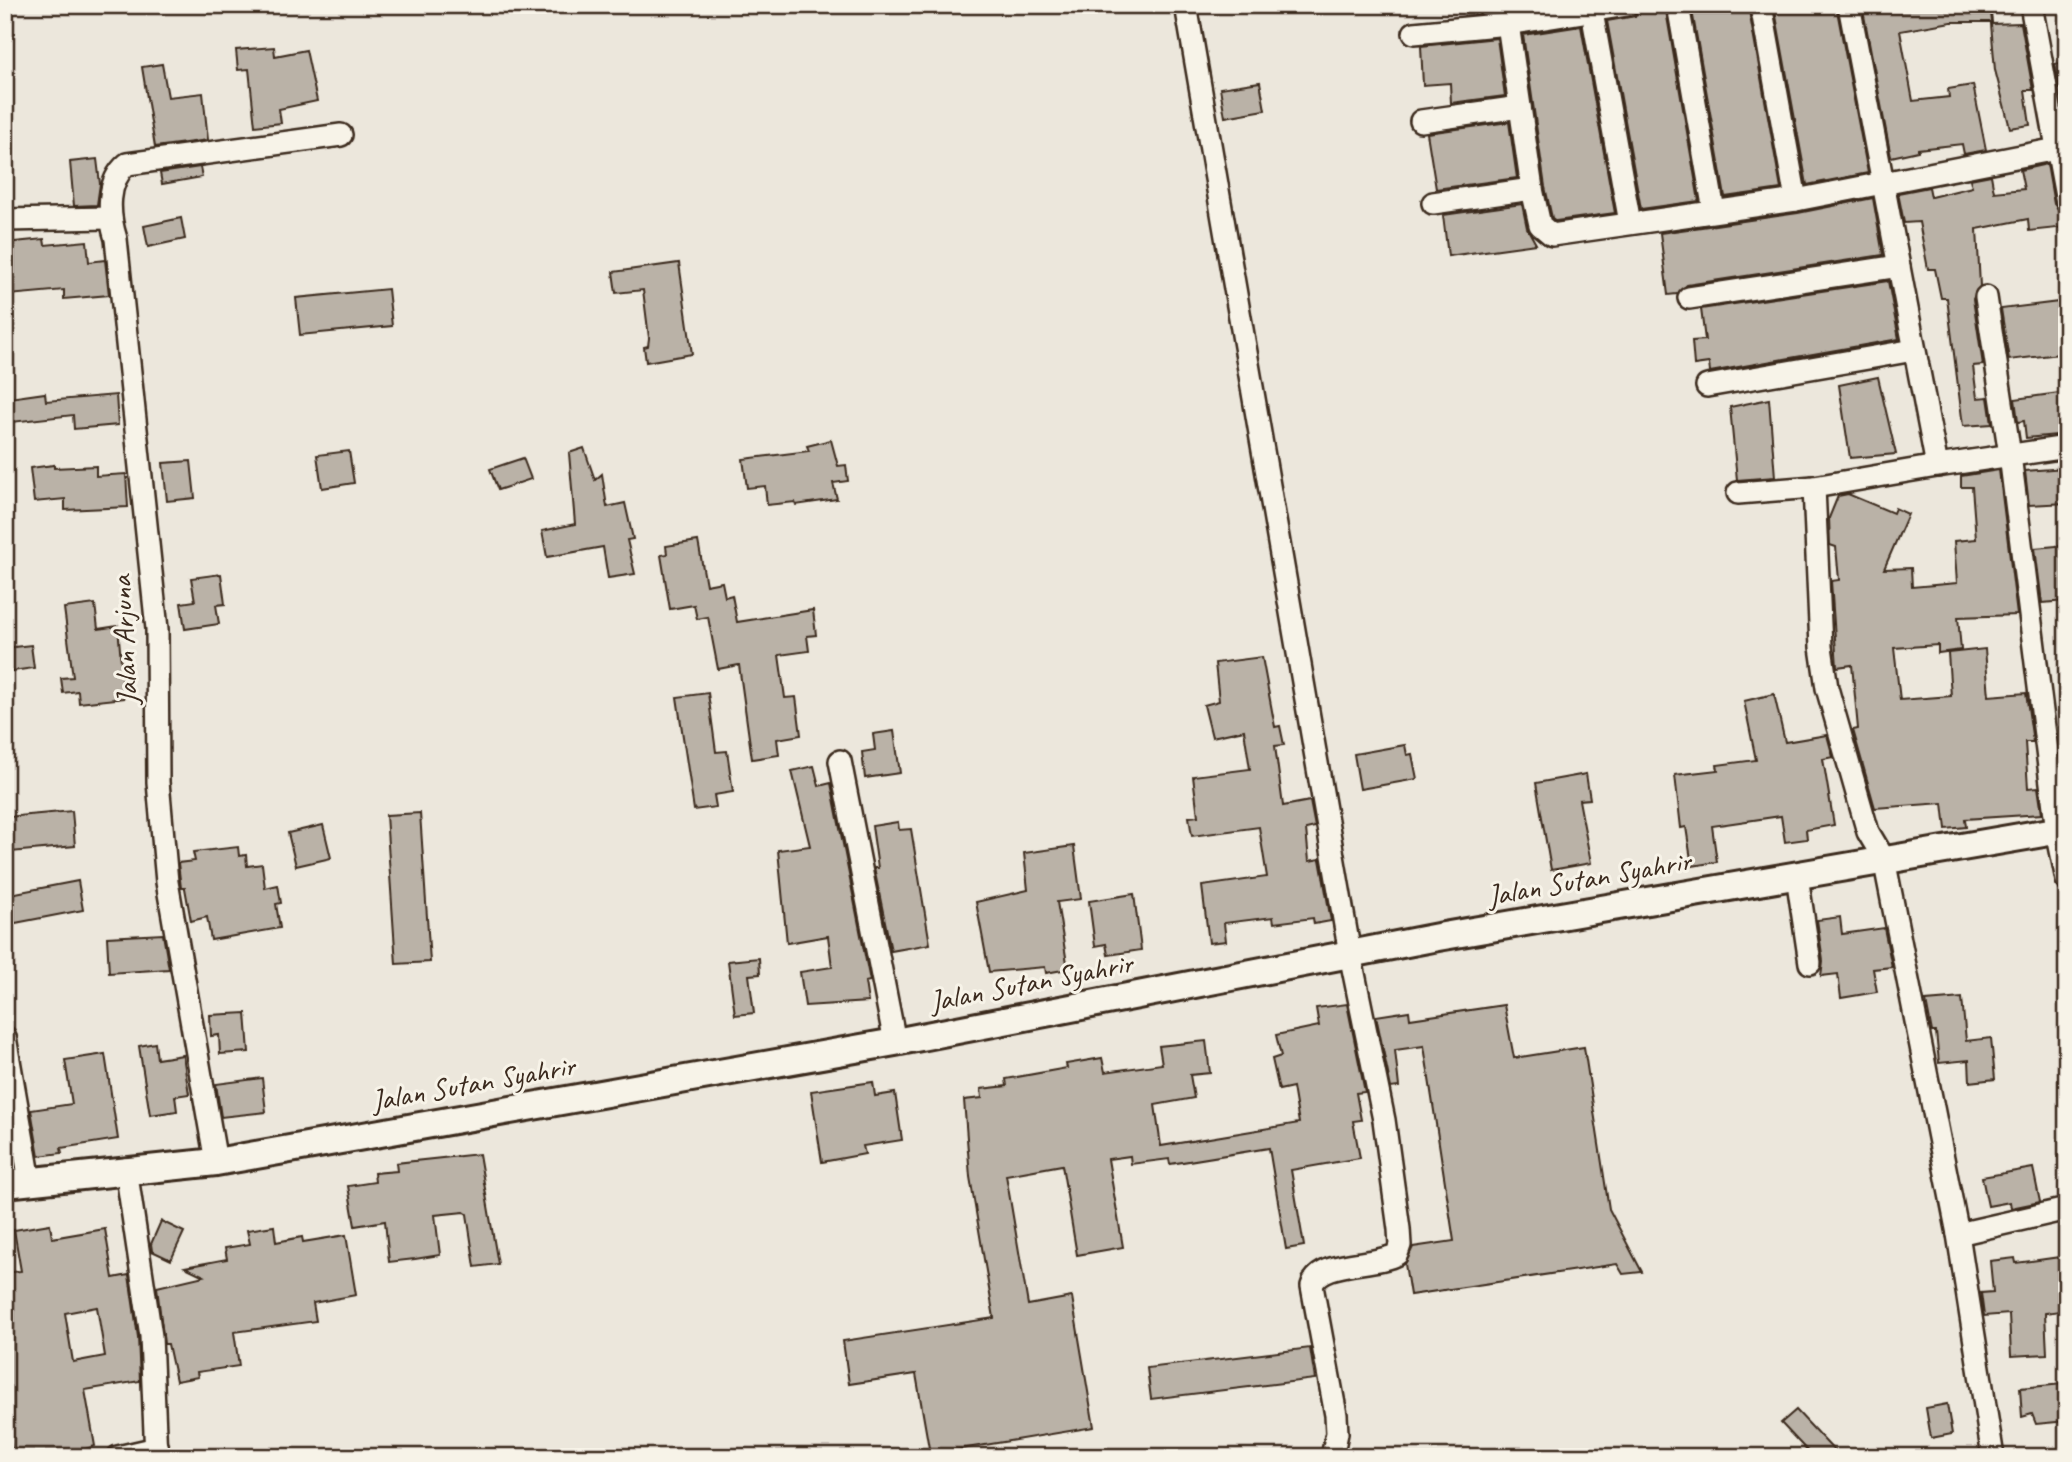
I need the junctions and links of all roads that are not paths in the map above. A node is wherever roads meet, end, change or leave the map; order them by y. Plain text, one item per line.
1 (1186, 5) edge
2 (1678, 5) edge
3 (1761, 5) edge
4 (1849, 5) edge
5 (2031, 5) edge
6 (1623, 6) edge
7 (1540, 12) edge
8 (1592, 12) junction
9 (1508, 24) junction
10 (1414, 33) dead end
11 (1520, 107) junction
12 (1422, 121) dead end
13 (341, 135) dead end
14 (2062, 148) edge
15 (1881, 183) junction
16 (1532, 189) junction
17 (1796, 200) junction
18 (2067, 202) edge
19 (1433, 203) dead end
20 (1714, 211) junction
21 (110, 218) junction
22 (5, 220) edge
23 (1630, 223) junction
24 (1899, 266) junction
25 (1986, 297) dead end
26 (1689, 298) dead end
27 (1914, 350) junction
28 (1707, 386) dead end
29 (2067, 447) edge
30 (2010, 455) junction
31 (1937, 466) junction
32 (1814, 487) junction
33 (1738, 494) dead end
34 (840, 761) dead end
35 (2062, 830) edge
36 (1884, 859) junction
37 (1797, 876) junction
38 (2067, 880) edge
39 (1350, 954) junction
40 (1810, 963) dead end
41 (5, 1037) edge
42 (895, 1042) junction
43 (216, 1162) junction
44 (126, 1169) junction
45 (18, 1182) edge
46 (2067, 1209) edge
47 (1958, 1234) junction
48 (156, 1452) edge
49 (118, 1457) edge
50 (1332, 1457) edge
51 (1993, 1457) edge

1 - 39 street
2 - 20 street
3 - 17 street
4 - 15 street
5 - 14 street
6 - 8 street
7 - 8 street
7 - 9 street
8 - 23 street
9 - 10 street
9 - 11 street
11 - 12 street
11 - 16 street
13 - 21 street, Jalan Arjuna
14 - 15 street
14 - 18 street
15 - 17 street
15 - 24 street
16 - 19 street
16 - 23 street
17 - 20 street
20 - 23 street
21 - 22 street
21 - 43 street, Jalan Arjuna
24 - 26 street
24 - 27 street
25 - 30 street
27 - 28 street
27 - 31 street
29 - 30 street
30 - 31 street
30 - 35 street
31 - 32 street
32 - 33 street
32 - 36 street
34 - 42 street
35 - 36 street, Jalan Sutan Syahrir
35 - 38 street
36 - 37 street, Jalan Sutan Syahrir
36 - 47 street
37 - 39 street, Jalan Sutan Syahrir
37 - 40 street
39 - 42 street, Jalan Sutan Syahrir
39 - 50 street
41 - 45 street
42 - 43 street, Jalan Sutan Syahrir
43 - 44 street, Jalan Sutan Syahrir
44 - 45 street, Jalan Sutan Syahrir
44 - 48 street
46 - 47 street
47 - 51 street
48 - 49 street

